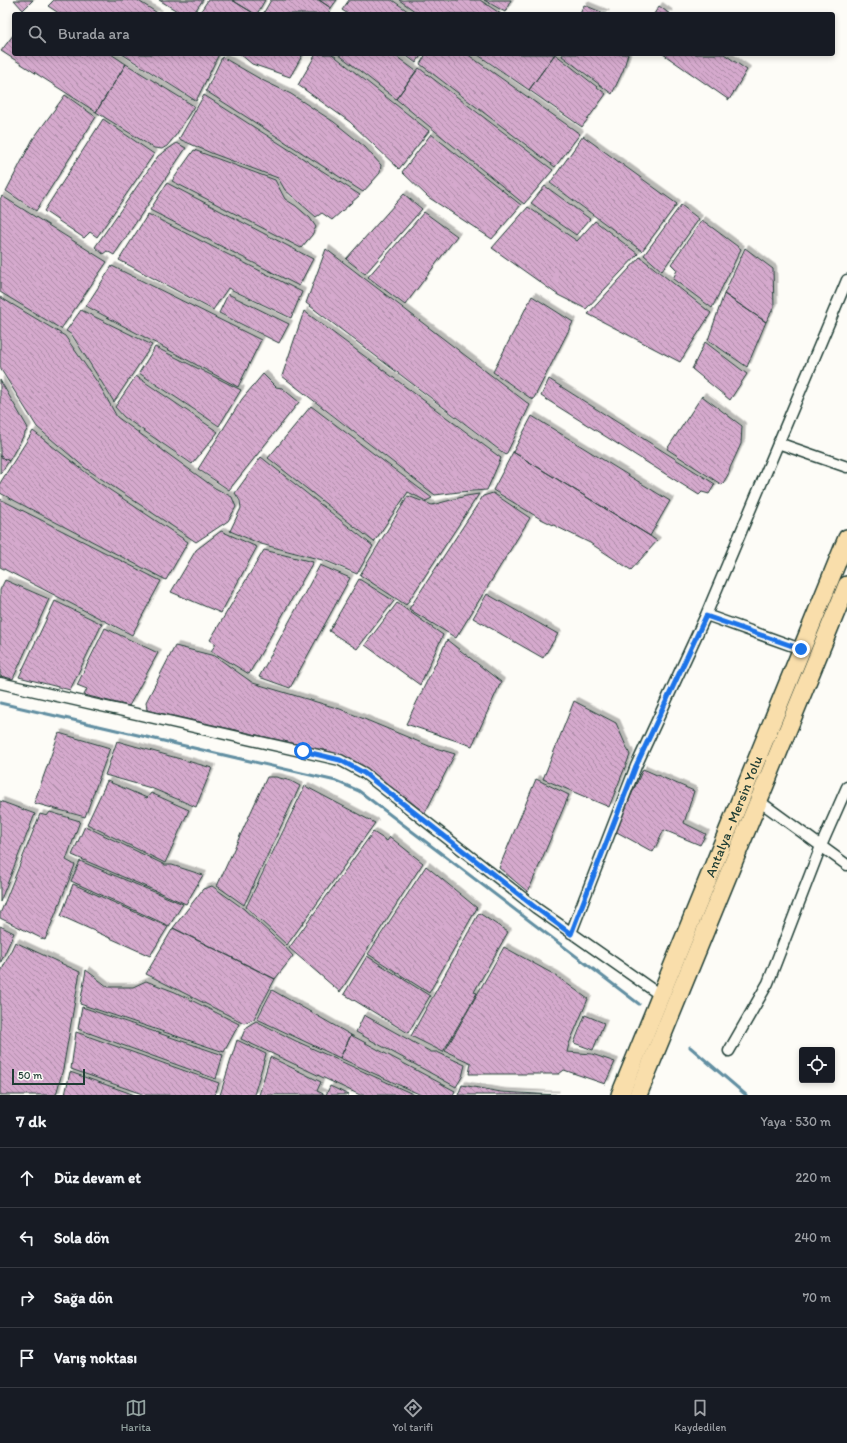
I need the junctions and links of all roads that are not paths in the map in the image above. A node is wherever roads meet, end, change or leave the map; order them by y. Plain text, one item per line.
1 (847, 280) edge
2 (778, 443) junction
3 (847, 467) edge
4 (847, 538) edge
5 (847, 585) edge
6 (706, 616) junction
7 (801, 649) junction
8 (0, 683) edge
9 (847, 787) edge
10 (759, 801) junction
11 (821, 846) junction
12 (847, 865) edge
13 (571, 934) junction
14 (660, 995) junction
15 (729, 1051) dead end
16 (620, 1095) edge
17 (638, 1095) edge

1 - 2 street
2 - 3 street
2 - 6 street
4 - 7 highway, Antalya - Mersin Yolu
5 - 10 highway, Antalya - Mersin Yolu
6 - 7 street
6 - 13 street
7 - 14 highway, Antalya - Mersin Yolu
8 - 13 street
9 - 11 street
10 - 11 street
10 - 17 highway, Antalya - Mersin Yolu
11 - 12 street
11 - 15 street
13 - 14 street
14 - 16 highway, Antalya - Mersin Yolu

